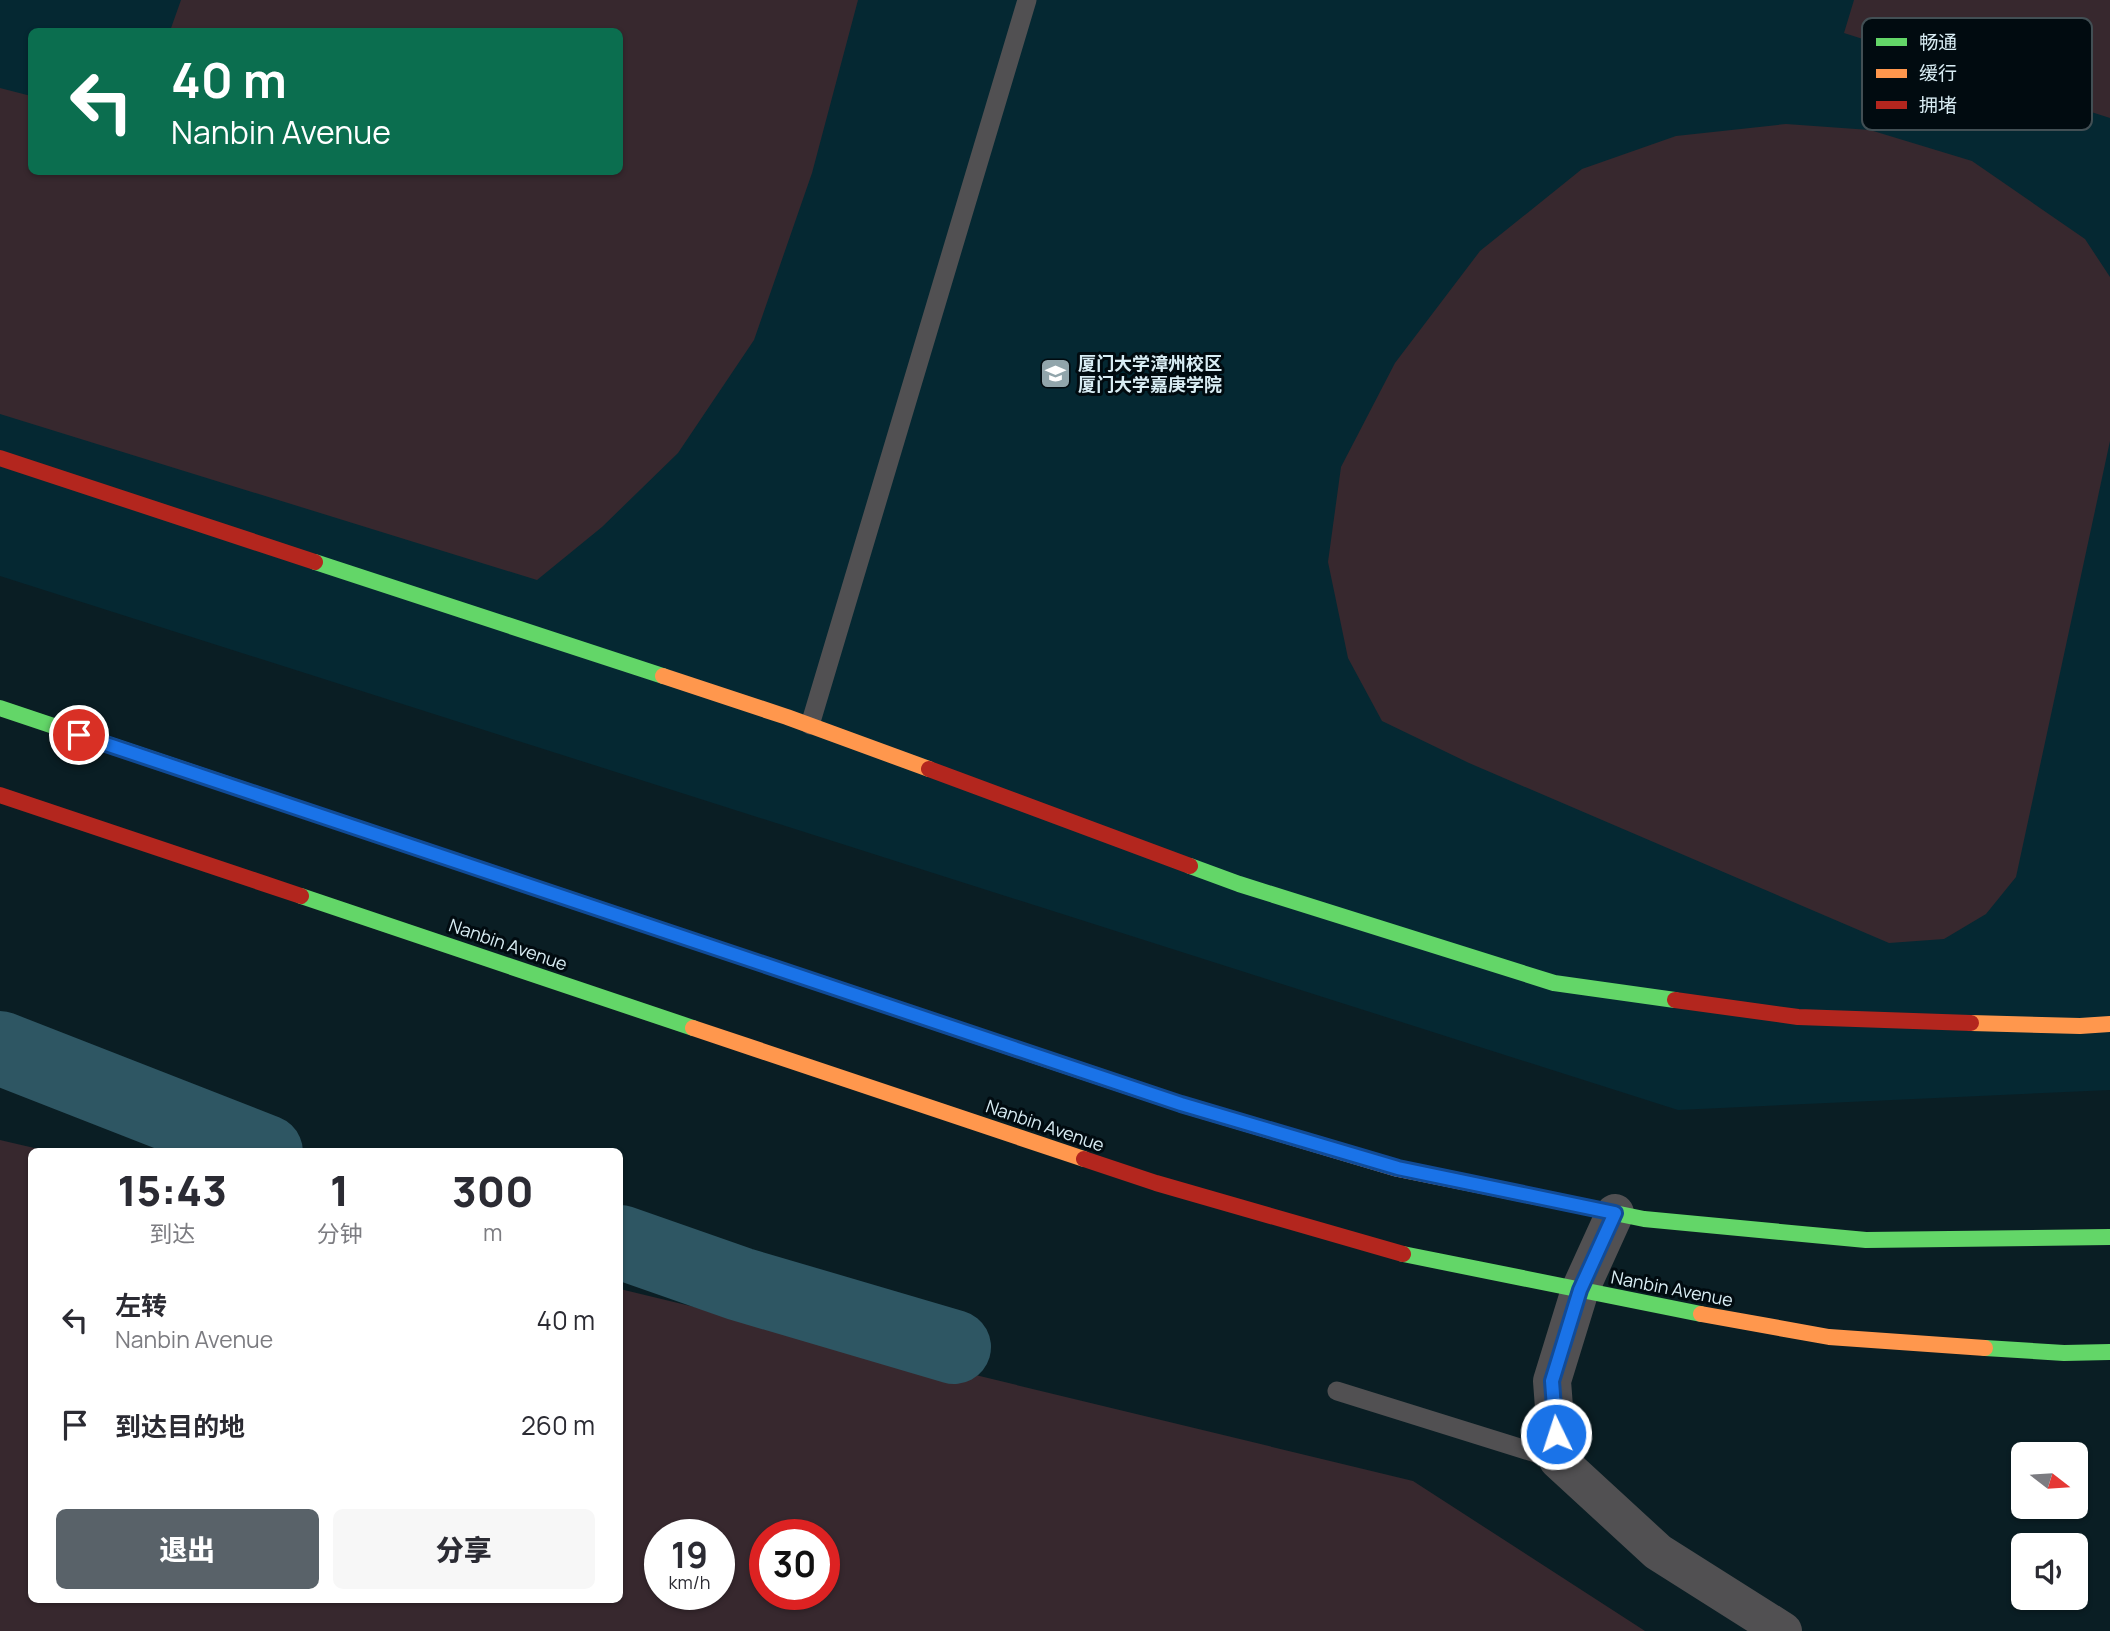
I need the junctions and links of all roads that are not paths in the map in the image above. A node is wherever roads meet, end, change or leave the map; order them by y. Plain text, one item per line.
1 (1027, 0) edge
2 (0, 458) edge
3 (0, 708) edge
4 (810, 725) junction
5 (0, 795) edge
6 (2110, 1024) edge
7 (1615, 1213) junction
8 (2110, 1237) edge
9 (1580, 1290) junction
10 (2110, 1352) edge
11 (1337, 1391) dead end
12 (1558, 1460) junction
13 (1783, 1631) edge

1 - 4 lane
2 - 4 main road
3 - 7 main road
4 - 6 main road
5 - 9 main road, Nanbin Avenue
7 - 8 main road
7 - 9 street
9 - 10 main road, Nanbin Avenue
9 - 12 street
11 - 12 lane
12 - 13 street

